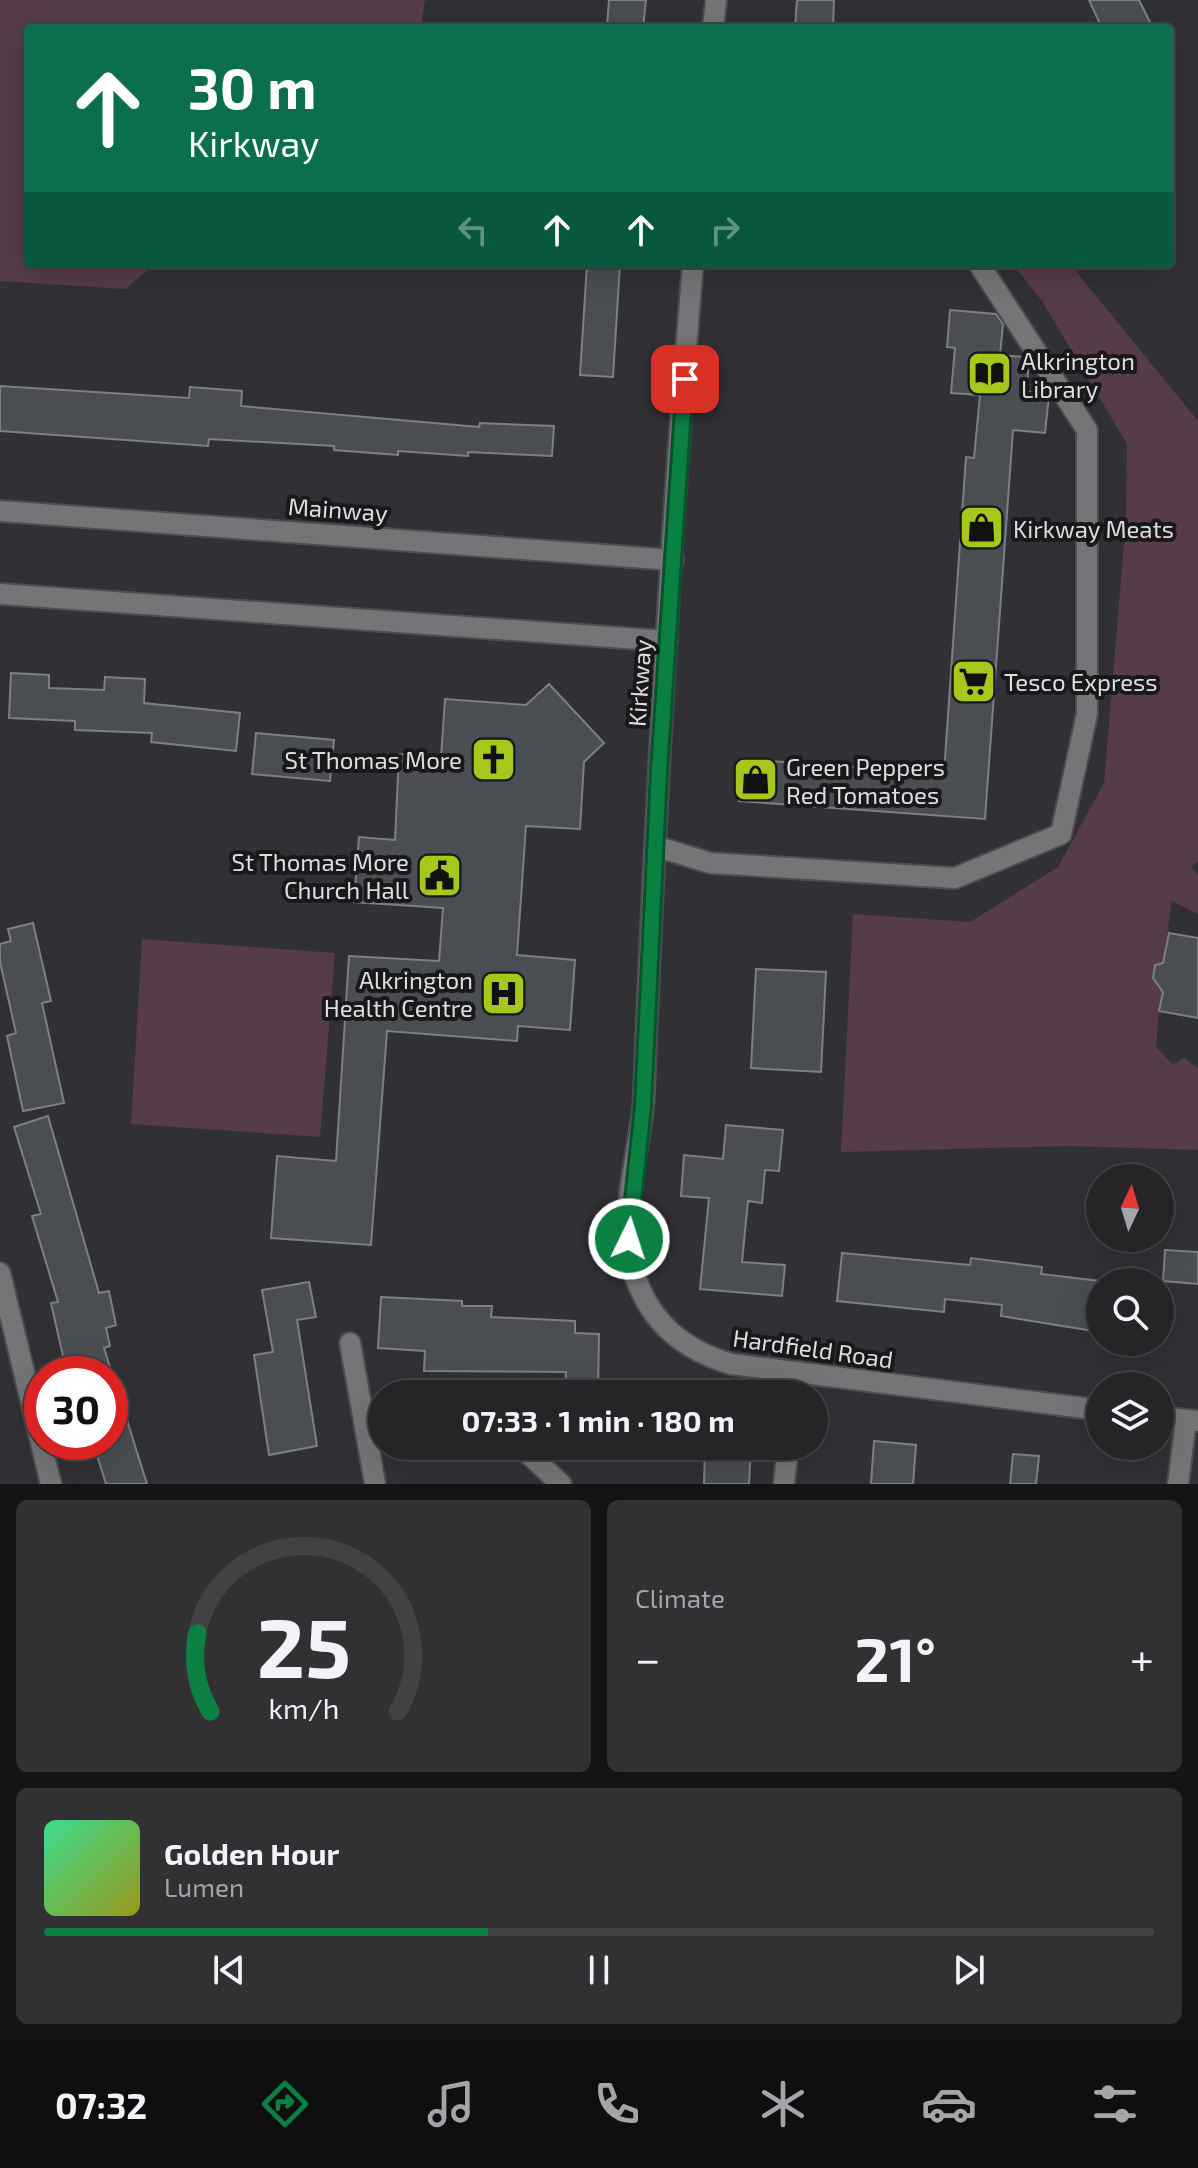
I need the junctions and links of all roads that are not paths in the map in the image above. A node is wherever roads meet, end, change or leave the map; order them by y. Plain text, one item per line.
1 (716, 0) edge
2 (713, 24) edge
3 (693, 268) edge
4 (982, 268) edge
5 (0, 511) edge
6 (673, 560) junction
7 (0, 594) edge
8 (667, 641) junction
9 (655, 846) junction
10 (643, 1106) joint
11 (0, 1273) edge
12 (350, 1343) dead end
13 (780, 1380) edge
14 (828, 1387) edge
15 (1086, 1409) edge
16 (368, 1410) edge
17 (1192, 1421) edge
18 (375, 1460) edge
19 (535, 1460) edge
20 (787, 1460) edge
21 (375, 1483) edge
22 (51, 1484) edge
23 (561, 1484) edge
24 (784, 1484) edge
25 (1178, 1484) edge

1 - 2 street
3 - 6 street, Kirkway
4 - 9 street
5 - 6 street, Mainway
6 - 8 street, Kirkway
7 - 8 street
8 - 9 street, Kirkway
9 - 10 street, Kirkway
10 - 13 street, Hardfield Road
11 - 22 street
12 - 16 street
14 - 15 street, Hardfield Road
17 - 25 street
18 - 21 street
19 - 23 street
20 - 24 street

